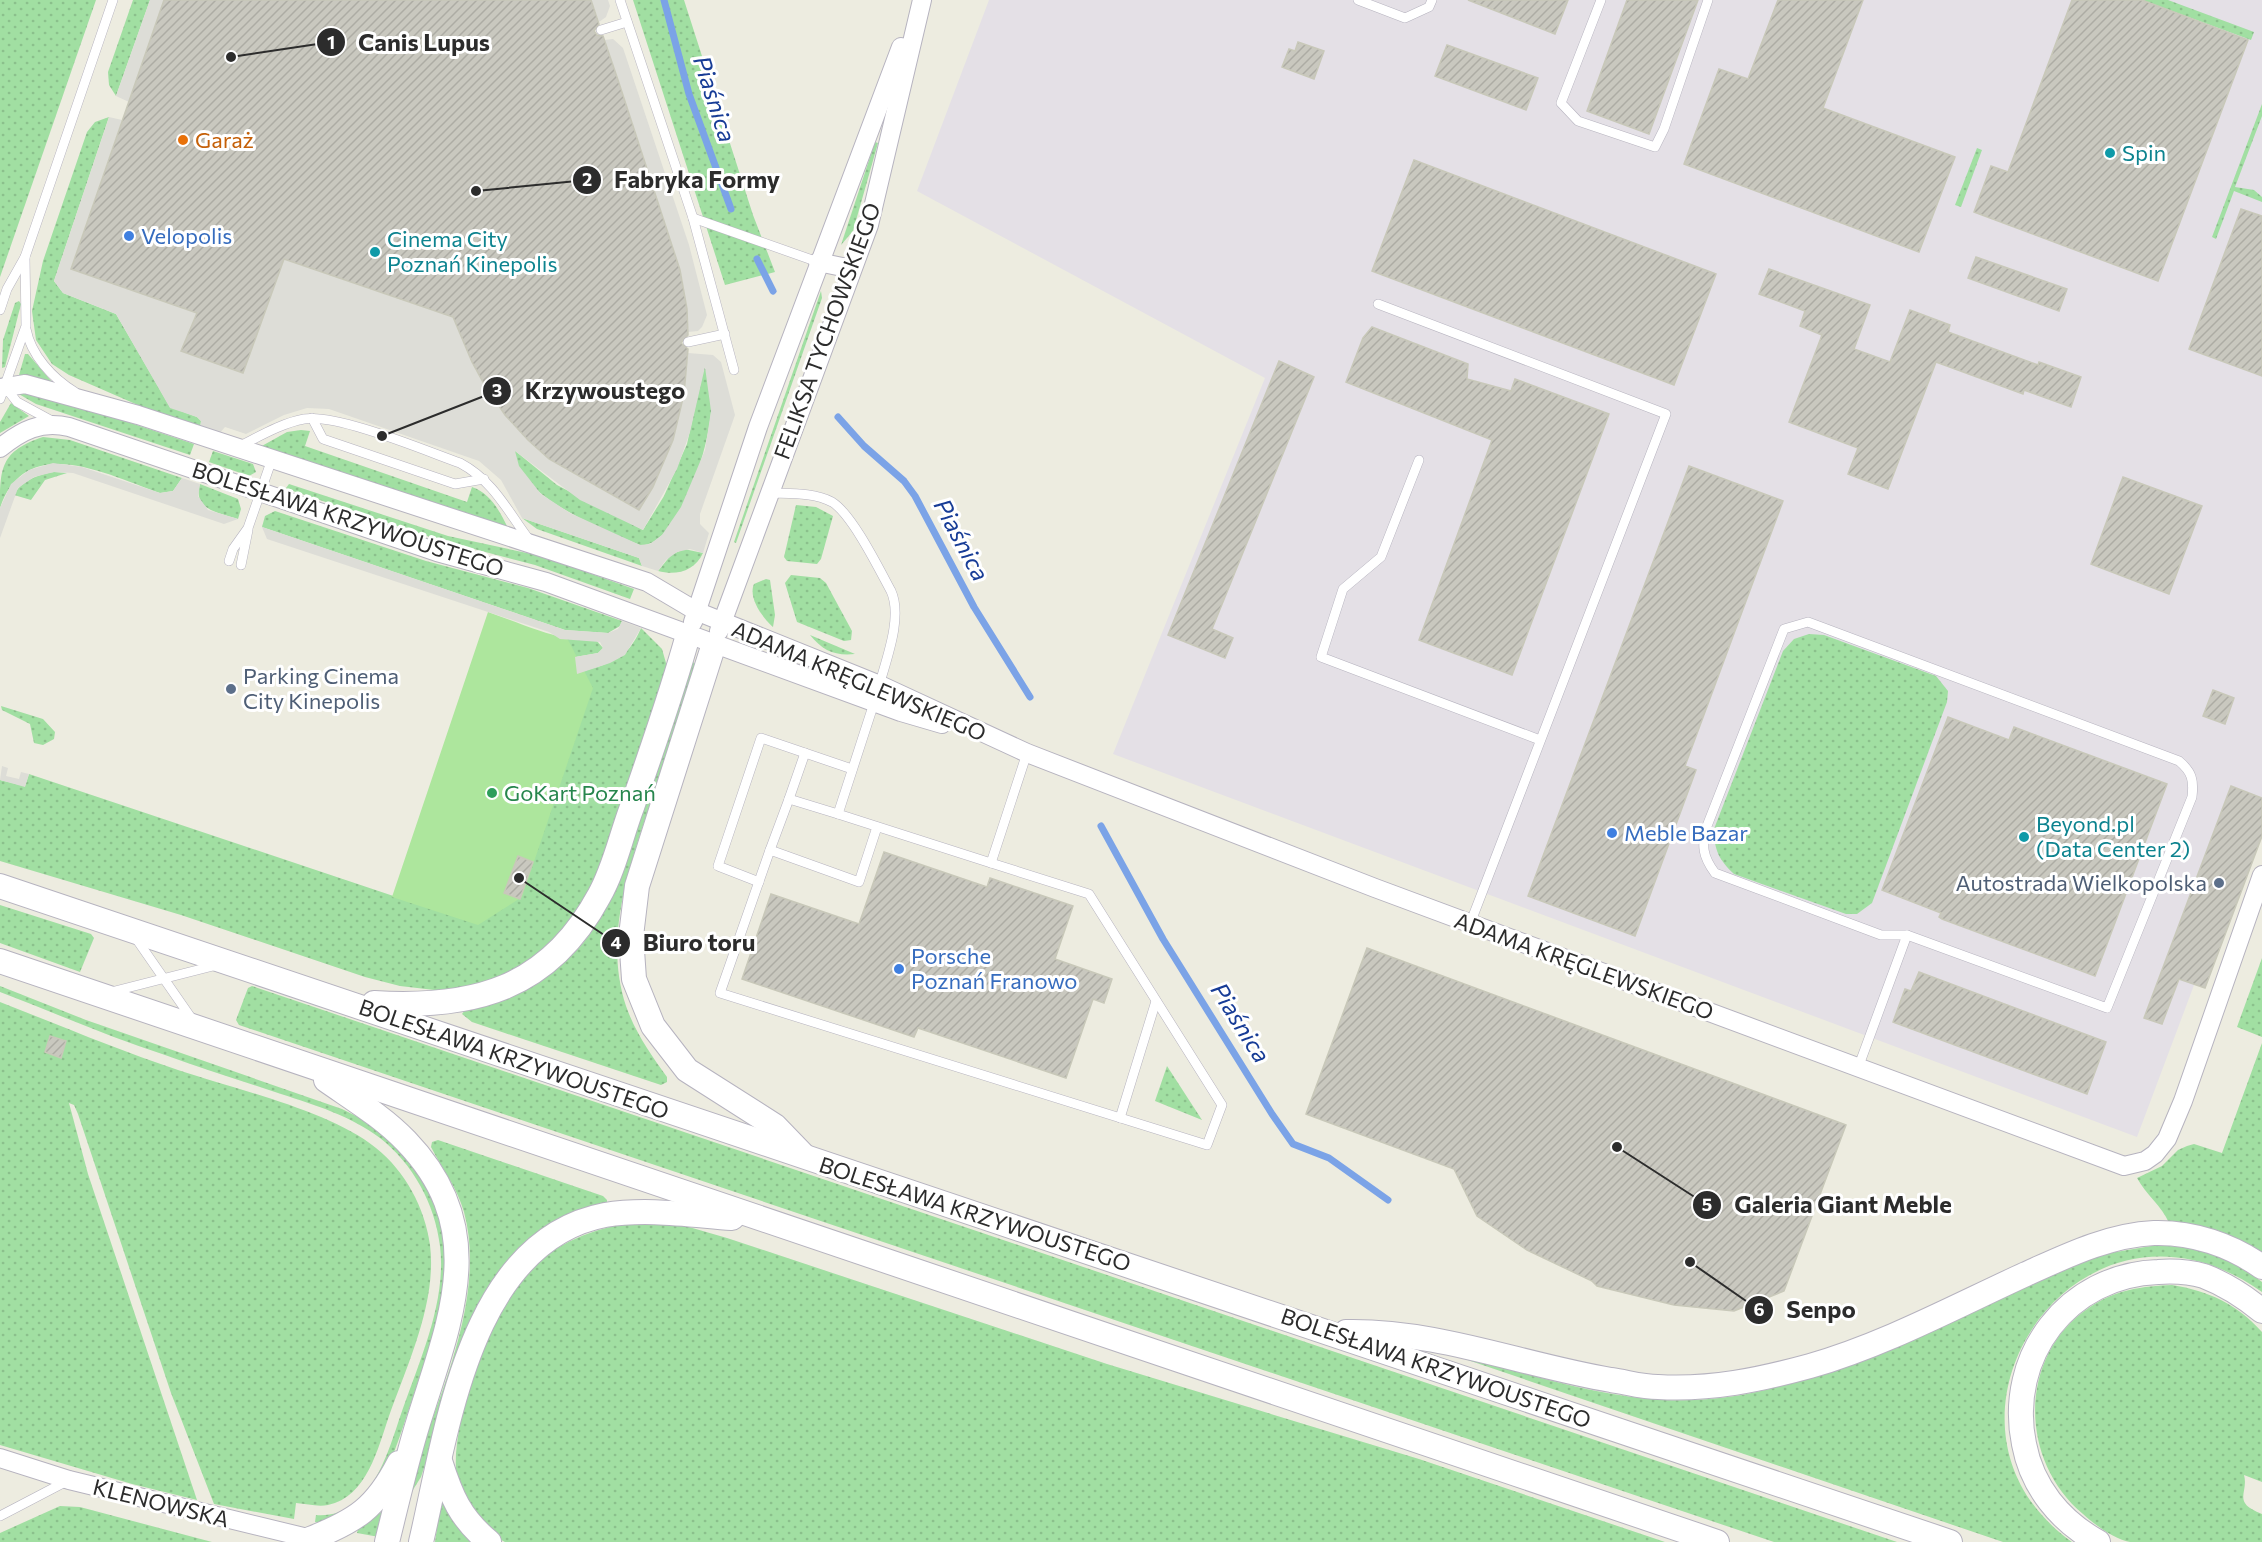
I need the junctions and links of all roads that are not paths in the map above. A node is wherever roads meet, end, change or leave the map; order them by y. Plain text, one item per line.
1 (113, 0) edge
2 (620, 0) edge
3 (920, 0) edge
4 (1358, 0) edge
5 (1432, 0) edge
6 (1601, 0) edge
7 (1708, 0) edge
8 (627, 22) junction
9 (601, 30) dead end
10 (693, 218) junction
11 (25, 257) junction
12 (818, 262) junction
13 (852, 269) junction
14 (1378, 304) dead end
15 (0, 309) edge
16 (26, 326) junction
17 (724, 334) junction
18 (688, 342) dead end
19 (734, 369) dead end
20 (1, 388) edge
21 (90, 401) junction
22 (312, 418) junction
23 (60, 425) junction
24 (4, 445) edge
25 (238, 447) junction
26 (272, 459) junction
27 (1419, 460) dead end
28 (484, 478) junction
29 (261, 493) junction
30 (768, 493) junction
31 (248, 528) junction
32 (533, 546) junction
33 (230, 561) dead end
34 (242, 565) dead end
35 (696, 610) junction
36 (718, 633) junction
37 (688, 634) junction
38 (877, 693) junction
39 (1540, 740) junction
40 (805, 753) junction
41 (1027, 753) junction
42 (852, 769) junction
43 (789, 799) junction
44 (838, 814) junction
45 (878, 827) junction
46 (770, 850) junction
47 (991, 862) junction
48 (2262, 875) edge
49 (759, 882) junction
50 (0, 886) edge
51 (1470, 924) junction
52 (128, 928) junction
53 (1907, 935) junction
54 (0, 961) edge
55 (228, 962) junction
56 (164, 978) junction
57 (100, 995) junction
58 (336, 997) junction
59 (1156, 1001) junction
60 (200, 1030) junction
61 (305, 1064) junction
62 (1858, 1068) junction
63 (1120, 1118) junction
64 (807, 1159) junction
65 (765, 1220) junction
66 (2262, 1267) edge
67 (2262, 1311) edge
68 (1330, 1332) junction
69 (414, 1435) junction
70 (0, 1458) edge
71 (440, 1461) junction
72 (69, 1480) junction
73 (0, 1516) edge
74 (317, 1540) edge
75 (387, 1542) edge
76 (421, 1542) edge
77 (489, 1542) edge
78 (1717, 1542) edge
79 (1950, 1542) edge
80 (2098, 1542) edge

1 - 11 lane
2 - 8 lane
3 - 12 street, FELIKSA TYCHOWSKIEGO
3 - 13 street, FELIKSA TYCHOWSKIEGO
4 - 5 lane
6 - 7 lane
8 - 9 lane
8 - 10 lane
10 - 12 lane
10 - 17 lane
11 - 15 lane
11 - 16 lane
12 - 13 street
12 - 35 street, FELIKSA TYCHOWSKIEGO
13 - 30 street, FELIKSA TYCHOWSKIEGO
14 - 39 lane
16 - 20 lane
16 - 21 lane
17 - 18 lane
17 - 19 lane
20 - 21 street, BOLESŁAWA KRZYWOUSTEGO
20 - 23 lane
21 - 25 street, BOLESŁAWA KRZYWOUSTEGO
22 - 25 lane
22 - 28 lane
22 - 28 lane
23 - 24 street, BOLESŁAWA KRZYWOUSTEGO
23 - 29 street, BOLESŁAWA KRZYWOUSTEGO
25 - 26 street, BOLESŁAWA KRZYWOUSTEGO
26 - 29 lane
26 - 32 street, BOLESŁAWA KRZYWOUSTEGO
27 - 39 lane
28 - 32 lane
29 - 31 lane
29 - 37 street, BOLESŁAWA KRZYWOUSTEGO
30 - 36 street, FELIKSA TYCHOWSKIEGO
30 - 38 lane
31 - 33 lane
31 - 34 lane
32 - 35 street, BOLESŁAWA KRZYWOUSTEGO
35 - 36 street, BOLESŁAWA KRZYWOUSTEGO
35 - 37 street, FELIKSA TYCHOWSKIEGO
36 - 37 street, BOLESŁAWA KRZYWOUSTEGO
36 - 38 street, ADAMA KRĘGLEWSKIEGO
36 - 38 street, ADAMA KRĘGLEWSKIEGO
36 - 64 main road
37 - 58 main road
38 - 41 street, ADAMA KRĘGLEWSKIEGO
38 - 42 lane
39 - 51 lane
40 - 42 lane
40 - 43 lane
40 - 49 lane
41 - 47 lane
41 - 51 street, ADAMA KRĘGLEWSKIEGO
42 - 44 lane
43 - 44 lane
43 - 46 lane
44 - 45 lane
45 - 46 lane
45 - 47 lane
46 - 49 lane
47 - 59 lane
48 - 62 street, ADAMA KRĘGLEWSKIEGO
49 - 63 lane
50 - 52 main road, BOLESŁAWA KRZYWOUSTEGO
51 - 62 street, ADAMA KRĘGLEWSKIEGO
52 - 55 main road, BOLESŁAWA KRZYWOUSTEGO
52 - 56 lane
53 - 53 lane
53 - 62 lane
54 - 57 main road
55 - 56 lane
55 - 58 main road, BOLESŁAWA KRZYWOUSTEGO
56 - 57 lane
56 - 60 lane
57 - 60 main road
58 - 64 main road, BOLESŁAWA KRZYWOUSTEGO
59 - 63 lane
59 - 63 lane
60 - 61 main road
61 - 65 main road
61 - 69 main road
64 - 68 main road, BOLESŁAWA KRZYWOUSTEGO
65 - 71 main road
65 - 78 main road
66 - 68 main road
67 - 80 main road
68 - 79 main road, BOLESŁAWA KRZYWOUSTEGO
69 - 74 main road
69 - 75 main road
70 - 72 street, KLENOWSKA
71 - 76 main road
71 - 77 main road
72 - 73 lane
72 - 74 street, KLENOWSKA

